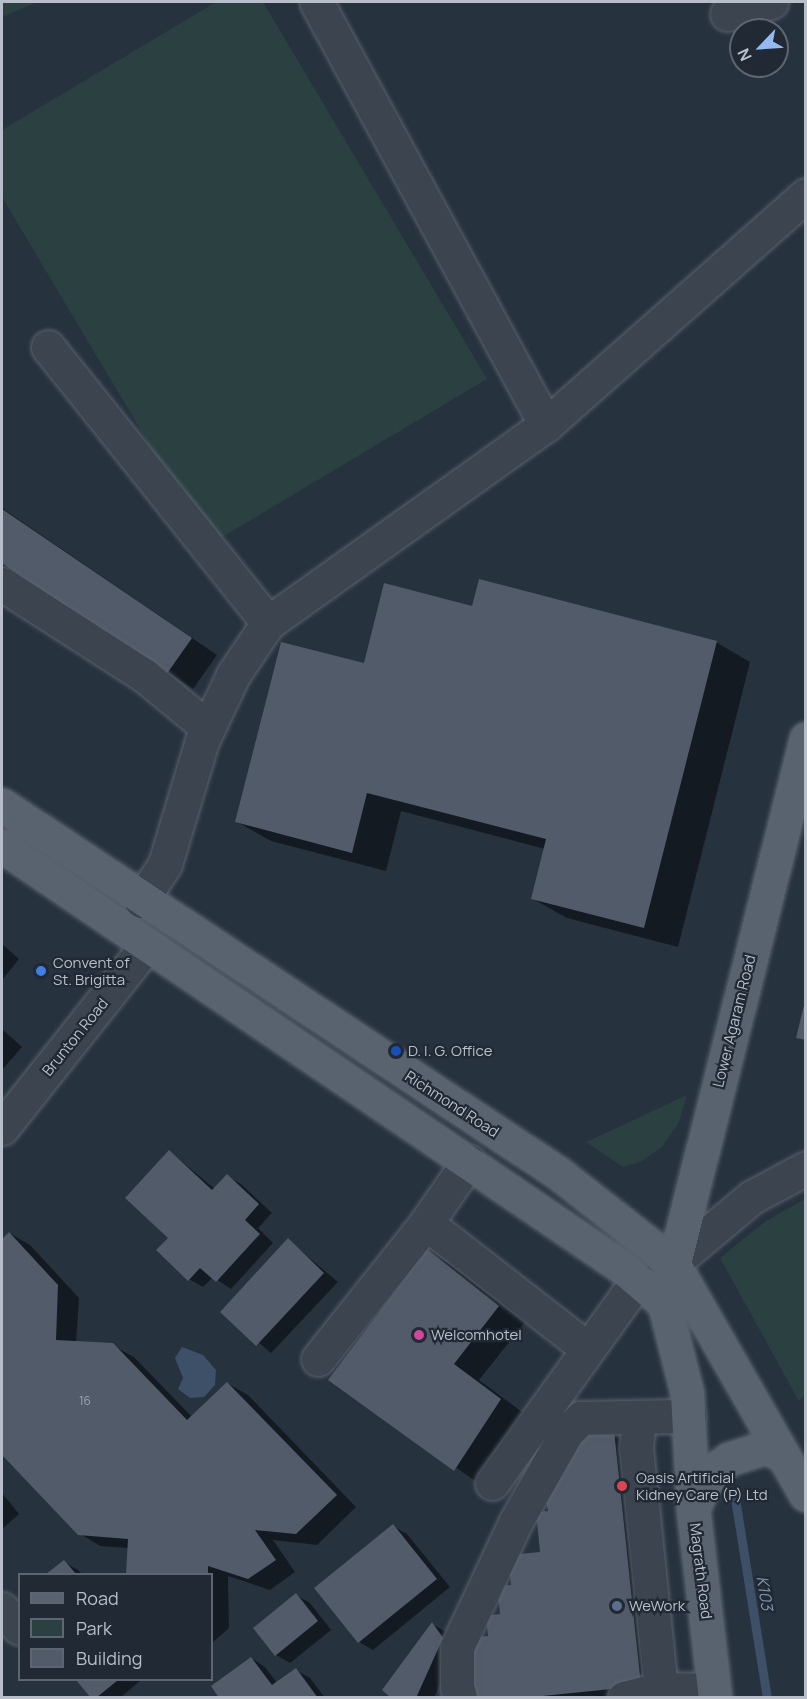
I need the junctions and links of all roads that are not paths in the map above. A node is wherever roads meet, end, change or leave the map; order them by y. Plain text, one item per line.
1 (316, 2) edge
2 (771, 2) edge
3 (727, 14) dead end
4 (806, 195) edge
5 (48, 347) dead end
6 (546, 425) junction
7 (2, 584) edge
8 (268, 623) junction
9 (208, 728) junction
10 (804, 751) edge
11 (2, 805) edge
12 (2, 846) edge
13 (151, 908) junction
14 (146, 946) junction
15 (2, 1128) edge
16 (469, 1161) junction
17 (806, 1168) edge
18 (426, 1223) junction
19 (673, 1263) junction
20 (638, 1280) junction
21 (664, 1304) junction
22 (588, 1348) junction
23 (318, 1359) dead end
24 (689, 1416) junction
25 (639, 1419) junction
26 (783, 1455) junction
27 (492, 1483) dead end
28 (806, 1495) edge
29 (693, 1508) junction
30 (2, 1609) edge
31 (18, 1627) edge
32 (661, 1689) junction
33 (715, 1694) edge
34 (460, 1698) edge
35 (624, 1698) edge

1 - 6 street
2 - 3 street
4 - 6 street
5 - 8 street
6 - 8 street
7 - 9 street
8 - 9 street
9 - 13 street
10 - 19 main road, Lower Agaram Road
11 - 13 main road, Richmond Road
12 - 14 main road
13 - 14 main road
13 - 19 main road, Richmond Road
14 - 15 street, Brunton Road
14 - 16 main road
16 - 18 street
16 - 20 main road
17 - 19 street
18 - 22 street
18 - 23 street
19 - 21 main road, Lower Agaram Road
19 - 26 main road, Richmond Road
20 - 21 main road
20 - 22 street
21 - 24 main road, Magrath Road
22 - 27 street
24 - 25 street
24 - 29 main road, Magrath Road
25 - 32 street
25 - 34 street
26 - 28 main road, Richmond Road
26 - 29 main road
29 - 33 main road, Magrath Road
30 - 31 street
32 - 33 street
32 - 35 street

